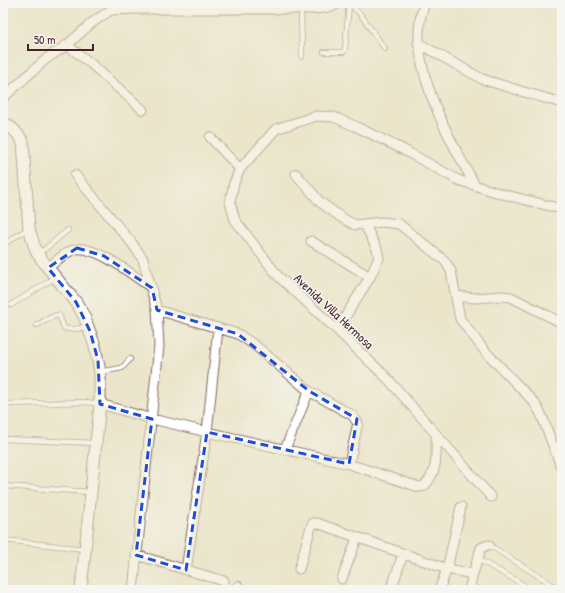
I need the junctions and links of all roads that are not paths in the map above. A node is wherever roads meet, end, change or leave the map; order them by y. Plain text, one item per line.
1 (339, 3) edge
2 (349, 3) edge
3 (425, 3) edge
4 (195, 6) edge
5 (301, 9) junction
6 (418, 43) junction
7 (67, 45) junction
8 (385, 49) dead end
9 (324, 52) dead end
10 (302, 57) dead end
11 (3, 98) edge
12 (562, 103) edge
13 (143, 110) dead end
14 (3, 122) edge
15 (210, 137) dead end
16 (240, 169) junction
17 (296, 174) dead end
18 (75, 175) dead end
19 (475, 185) junction
20 (562, 209) edge
21 (365, 225) junction
22 (29, 229) junction
23 (68, 230) dead end
24 (312, 241) dead end
25 (3, 245) edge
26 (37, 253) junction
27 (48, 268) junction
28 (370, 277) junction
29 (56, 278) junction
30 (152, 288) junction
31 (456, 296) junction
32 (11, 305) dead end
33 (157, 310) junction
34 (562, 323) edge
35 (37, 325) dead end
36 (88, 326) junction
37 (218, 328) junction
38 (337, 330) junction
39 (130, 359) dead end
40 (100, 372) junction
41 (310, 391) junction
42 (6, 404) dead end
43 (100, 404) junction
44 (152, 419) junction
45 (207, 432) junction
46 (436, 434) junction
47 (3, 439) edge
48 (96, 443) junction
49 (286, 449) junction
50 (349, 464) junction
51 (562, 469) edge
52 (3, 486) edge
53 (91, 492) junction
54 (491, 497) dead end
55 (461, 507) dead end
56 (357, 538) junction
57 (3, 540) edge
58 (489, 545) joint
59 (85, 549) junction
60 (404, 554) junction
61 (136, 555) junction
62 (478, 559) junction
63 (299, 569) dead end
64 (447, 569) junction
65 (186, 570) junction
66 (473, 574) junction
67 (342, 579) dead end
68 (224, 582) dead end
69 (524, 585) dead end
70 (470, 588) edge
71 (81, 590) edge
72 (133, 590) edge
73 (391, 590) edge
74 (439, 590) edge
75 (482, 590) edge
76 (561, 590) edge

1 - 5 street
2 - 8 lane
2 - 9 lane
3 - 6 street
4 - 5 street
4 - 7 street
5 - 10 lane
6 - 12 street
6 - 19 street
7 - 11 street
7 - 13 street
14 - 22 street
15 - 16 street
16 - 19 street, Avenida Villa Hermosa
16 - 38 street, Avenida Villa Hermosa
17 - 21 street
18 - 30 street
19 - 20 street, Avenida Villa Hermosa
21 - 28 street
21 - 31 street
22 - 25 lane
22 - 26 street
23 - 26 lane
24 - 28 street
26 - 27 street
27 - 29 street
27 - 30 street
28 - 38 street
29 - 32 lane
29 - 36 street
30 - 33 street
31 - 34 street
31 - 51 street
33 - 37 street
33 - 44 street
35 - 36 lane
36 - 40 street
37 - 41 street
37 - 45 street
38 - 46 street, Avenida Villa Hermosa
39 - 40 lane
40 - 43 street
41 - 49 street
41 - 50 street
42 - 43 lane
43 - 44 street
43 - 48 street
44 - 45 street
44 - 61 street
45 - 49 street
45 - 65 street
46 - 50 street
46 - 54 street, Avenida Villa Hermosa
47 - 48 lane
48 - 53 street
49 - 50 street
52 - 53 lane
53 - 59 street
55 - 64 street
56 - 60 street
56 - 63 street
56 - 67 street
57 - 59 lane
58 - 62 street
58 - 76 lane
59 - 71 street
60 - 64 street
60 - 73 street
61 - 65 street
61 - 72 street
62 - 66 street
62 - 69 lane
64 - 66 street
64 - 74 street
65 - 68 street
66 - 70 street
70 - 75 lane

